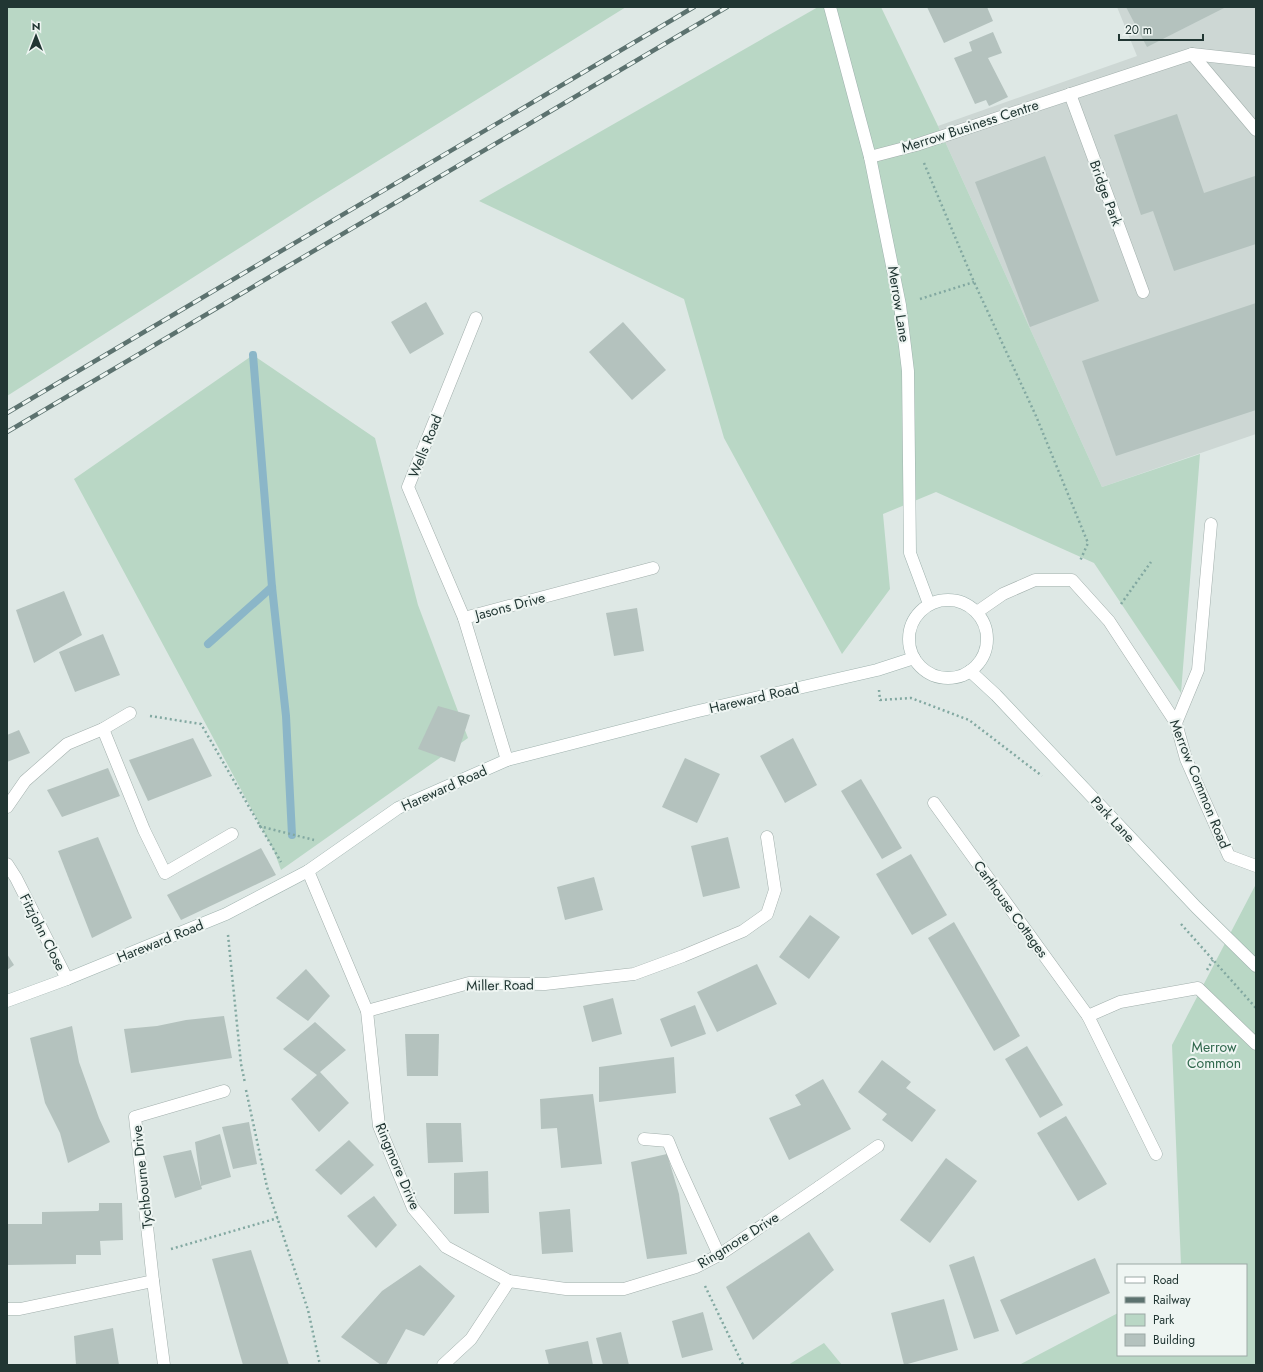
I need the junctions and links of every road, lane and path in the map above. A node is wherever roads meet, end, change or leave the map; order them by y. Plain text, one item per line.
1 (832, 8) edge
2 (1192, 54) junction
3 (1256, 61) edge
4 (1070, 94) junction
5 (1256, 130) edge
6 (916, 144) junction
7 (870, 157) junction
8 (974, 282) junction
9 (1143, 292) dead end
10 (900, 305) junction
11 (476, 318) dead end
12 (1211, 524) dead end
13 (1150, 562) dead end
14 (653, 568) dead end
15 (1072, 580) junction
16 (929, 604) junction
17 (977, 612) junction
18 (464, 618) junction
19 (1109, 621) junction
20 (914, 658) junction
21 (877, 670) junction
22 (970, 671) junction
23 (130, 713) joint
24 (1176, 723) junction
25 (102, 729) junction
26 (507, 760) junction
27 (1044, 778) dead end
28 (934, 803) dead end
29 (7, 808) edge
30 (259, 826) junction
31 (232, 834) dead end
32 (767, 837) dead end
33 (342, 847) junction
34 (7, 864) edge
35 (1256, 866) edge
36 (308, 871) junction
37 (291, 880) junction
38 (226, 914) junction
39 (1176, 919) dead end
40 (1256, 966) edge
41 (68, 979) junction
42 (7, 1001) edge
43 (1256, 1008) edge
44 (368, 1011) junction
45 (1088, 1016) junction
46 (1256, 1044) edge
47 (224, 1091) dead end
48 (644, 1139) dead end
49 (878, 1146) dead end
50 (1156, 1154) dead end
51 (278, 1218) junction
52 (719, 1254) junction
53 (150, 1255) junction
54 (696, 1267) junction
55 (153, 1281) junction
56 (509, 1281) junction
57 (7, 1309) edge
58 (164, 1365) edge
59 (320, 1365) edge
60 (443, 1365) edge
61 (743, 1365) edge

1 - 7 street, Merrow Lane
2 - 3 street
2 - 4 street, Merrow Business Centre
2 - 5 street
4 - 6 street, Merrow Business Centre
4 - 9 street, Bridge Park
6 - 7 street, Merrow Business Centre
6 - 8 path
7 - 10 street, Merrow Lane
8 - 10 path
8 - 15 path
10 - 16 street, Merrow Lane
11 - 18 street, Wells Road
12 - 24 street
13 - 19 path
14 - 18 street, Jasons Drive
15 - 17 street
15 - 19 street, Merrow Common Road
16 - 17 street
16 - 20 street
17 - 22 street
18 - 26 street, Jasons Drive
19 - 24 street, Merrow Common Road
20 - 21 street, Hareward Road
20 - 22 street
21 - 26 street, Hareward Road
21 - 27 path
22 - 40 street, Park Lane
23 - 25 street
23 - 30 path
24 - 35 street, Merrow Common Road
25 - 29 street
25 - 31 street
26 - 33 street, Hareward Road
28 - 45 street, Carthouse Cottages
30 - 33 path
30 - 37 path
32 - 44 street, Miller Road
33 - 36 street, Hareward Road
34 - 41 street, Fitzjohn Close
36 - 37 street, Hareward Road
36 - 44 street, Ringmore Drive
37 - 38 street, Hareward Road
38 - 41 street, Hareward Road
38 - 51 path
39 - 43 path
41 - 42 street, Hareward Road
44 - 56 street, Ringmore Drive
45 - 46 street
45 - 50 street, Carthouse Cottages
47 - 53 street, Tychbourne Drive
48 - 52 street
49 - 52 street, Ringmore Drive
51 - 53 path
51 - 59 path
52 - 54 street, Ringmore Drive
53 - 55 street, Tychbourne Drive
54 - 56 street, Ringmore Drive
54 - 61 path
55 - 57 street
55 - 58 street, Tychbourne Drive
56 - 60 street

